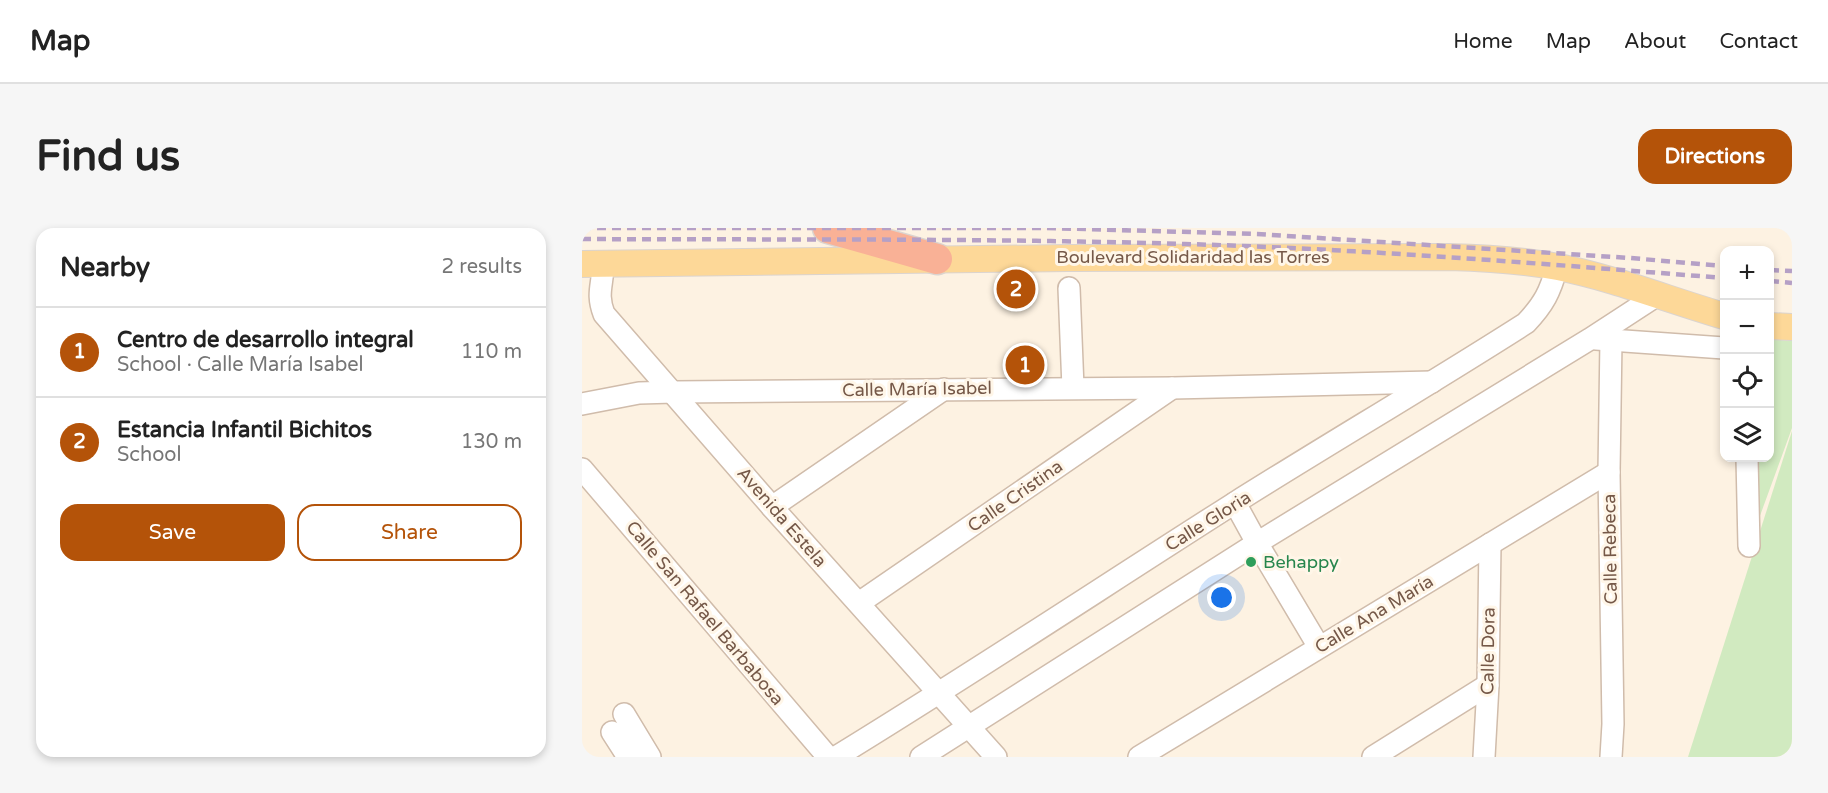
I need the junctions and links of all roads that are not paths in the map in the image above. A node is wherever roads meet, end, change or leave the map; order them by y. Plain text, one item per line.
1 (828, 228) edge
2 (937, 259) junction
3 (593, 264) edge
4 (1557, 267) junction
5 (1069, 288) dead end
6 (1656, 296) junction
7 (1720, 315) edge
8 (1774, 326) edge
9 (1792, 327) edge
10 (1590, 339) junction
11 (1611, 340) junction
12 (1720, 348) edge
13 (1434, 382) junction
14 (1073, 388) junction
15 (1172, 388) junction
16 (944, 389) junction
17 (674, 392) junction
18 (582, 404) edge
19 (1747, 462) edge
20 (582, 469) edge
21 (1609, 472) junction
22 (1235, 503) junction
23 (772, 507) junction
24 (1257, 543) junction
25 (1490, 544) junction
26 (1749, 546) dead end
27 (859, 603) junction
28 (1319, 647) junction
29 (1488, 685) junction
30 (939, 694) junction
31 (624, 714) dead end
32 (970, 727) junction
33 (612, 732) dead end
34 (628, 757) edge
35 (650, 757) edge
36 (828, 757) edge
37 (836, 757) edge
38 (921, 757) edge
39 (996, 757) edge
40 (1139, 757) edge
41 (1373, 757) edge
42 (1484, 757) edge
43 (1611, 757) edge

1 - 2 highway
2 - 3 main road, Boulevard Solidaridad las Torres
2 - 4 main road, Boulevard Solidaridad las Torres
3 - 17 street, Avenida Estela
4 - 6 main road, Boulevard Solidaridad las Torres
4 - 13 street, Calle Gloria
5 - 14 street
6 - 7 main road, Boulevard Solidaridad las Torres
6 - 10 street
8 - 9 main road
10 - 11 street
10 - 24 street
11 - 12 street
11 - 21 street, Calle Rebeca
13 - 15 street, Calle María Isabel
13 - 22 street, Calle Gloria
14 - 15 street, Calle María Isabel
14 - 16 street, Calle María Isabel
15 - 27 street, Calle Cristina
16 - 17 street, Calle María Isabel
16 - 23 street
17 - 18 street, Calle María Isabel
17 - 23 street, Avenida Estela
19 - 26 street
20 - 36 street, Calle San Rafael Barbabosa
21 - 25 street, Calle Ana María
21 - 43 street, Calle Rebeca
22 - 24 street
22 - 30 street, Calle Gloria
23 - 27 street, Avenida Estela
24 - 28 street
24 - 32 street
25 - 28 street, Calle Ana María
25 - 29 street, Calle Dora
27 - 30 street, Avenida Estela
28 - 40 street, Calle Ana María
29 - 41 street
29 - 42 street, Calle Dora
30 - 32 street, Avenida Estela
30 - 37 street, Calle Gloria
31 - 35 street
32 - 38 street
32 - 39 street, Avenida Estela
33 - 34 street

